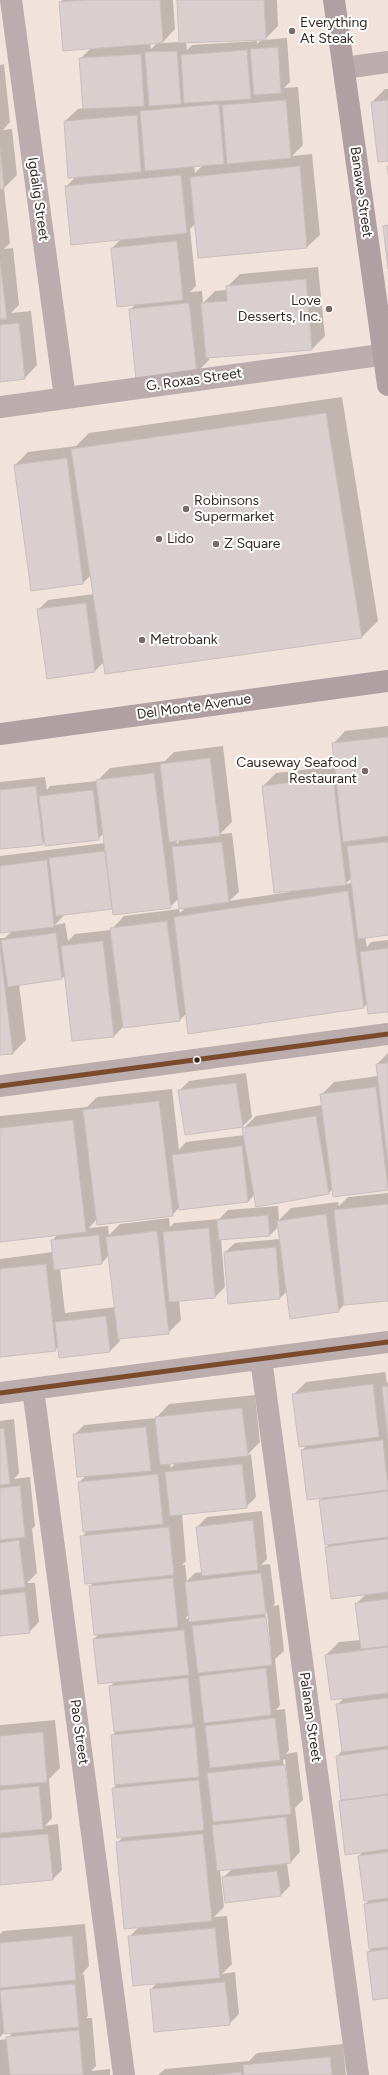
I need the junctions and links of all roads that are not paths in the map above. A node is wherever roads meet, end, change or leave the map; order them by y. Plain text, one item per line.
1 (11, 0) edge
2 (334, 0) edge
3 (388, 62) edge
4 (344, 68) junction
5 (386, 354) edge
6 (388, 385) edge
7 (65, 398) junction
8 (0, 407) edge
9 (388, 681) edge
10 (0, 734) edge
11 (388, 1034) edge
12 (0, 1086) edge
13 (388, 1342) edge
14 (261, 1358) junction
15 (33, 1389) junction
16 (0, 1393) edge
17 (124, 2075) edge
18 (358, 2075) edge

1 - 7 street, Igdalig Street
2 - 4 main road, Banawe Street
3 - 4 street
4 - 5 main road, Banawe Street
5 - 6 main road, Banawe Street
5 - 7 street, G. Roxas Street
7 - 8 street, G. Roxas Street
9 - 10 main road, Del Monte Avenue
11 - 12 street
13 - 14 street
14 - 15 street
14 - 18 street, Palanan Street
15 - 16 street
15 - 17 street, Pao Street

